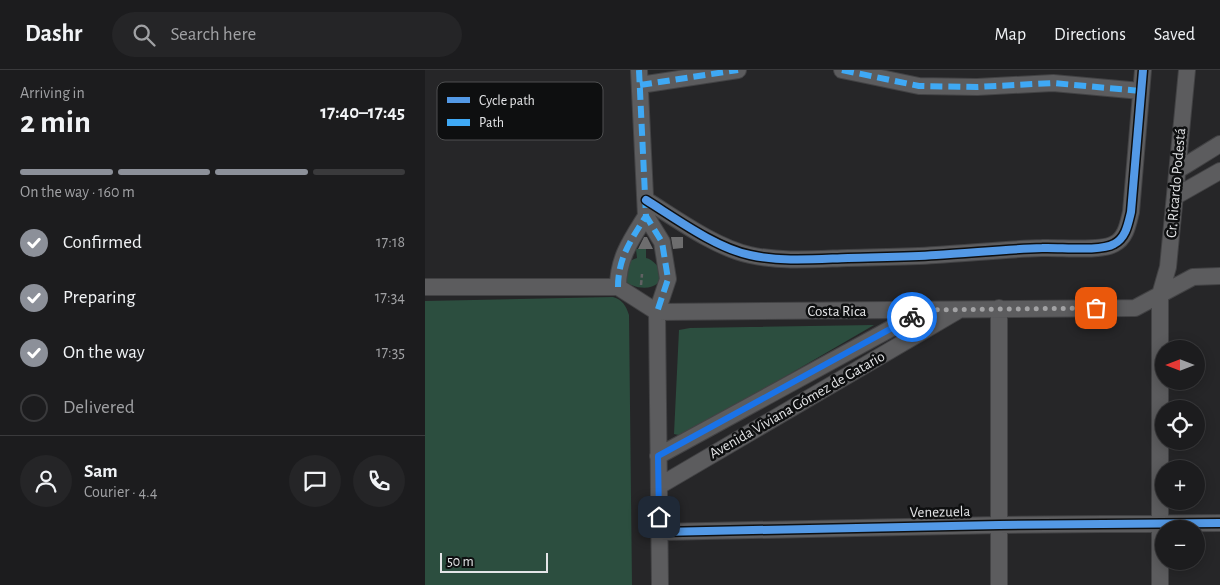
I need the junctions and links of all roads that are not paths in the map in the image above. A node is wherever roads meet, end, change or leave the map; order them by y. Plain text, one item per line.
1 (738, 70) edge
2 (842, 70) edge
3 (1143, 70) edge
4 (1187, 70) edge
5 (639, 77) edge
6 (1141, 91) junction
7 (1220, 144) edge
8 (1178, 170) junction
9 (1220, 171) edge
10 (1176, 196) junction
11 (646, 208) junction
12 (1220, 276) edge
13 (425, 287) edge
14 (618, 287) junction
15 (1159, 295) junction
16 (999, 308) junction
17 (961, 309) junction
18 (925, 310) junction
19 (657, 312) junction
20 (658, 456) junction
21 (659, 486) junction
22 (1159, 520) edge
23 (1155, 523) edge
24 (1205, 523) edge
25 (1220, 523) edge
26 (999, 525) junction
27 (660, 532) junction
28 (1160, 570) edge
29 (660, 585) edge
30 (999, 585) edge
31 (1160, 585) edge

1 - 5 street
2 - 6 street
3 - 6 street
4 - 8 street, Cr. Ricardo Podestá
5 - 11 street
6 - 11 street
7 - 8 street
8 - 10 street, Cr. Ricardo Podestá
9 - 10 street
10 - 15 street, Cr. Ricardo Podestá
11 - 14 street
11 - 19 street
12 - 15 street, Costa Rica
13 - 14 street
14 - 19 street
15 - 16 street, Costa Rica
15 - 22 street, Cr. Ricardo Podestá
16 - 17 street, Costa Rica
16 - 26 street
17 - 18 street, Costa Rica
17 - 21 street, Avenida Viviana Gómez de Gatario
18 - 19 street, Costa Rica
18 - 20 street, Avenida Viviana Gómez de Gatario
19 - 20 street
20 - 21 street
21 - 27 street
23 - 26 street, Venezuela
24 - 25 street, Venezuela
26 - 27 street, Venezuela
26 - 30 street
27 - 29 street
28 - 31 street, Cr. Ricardo Podestá

